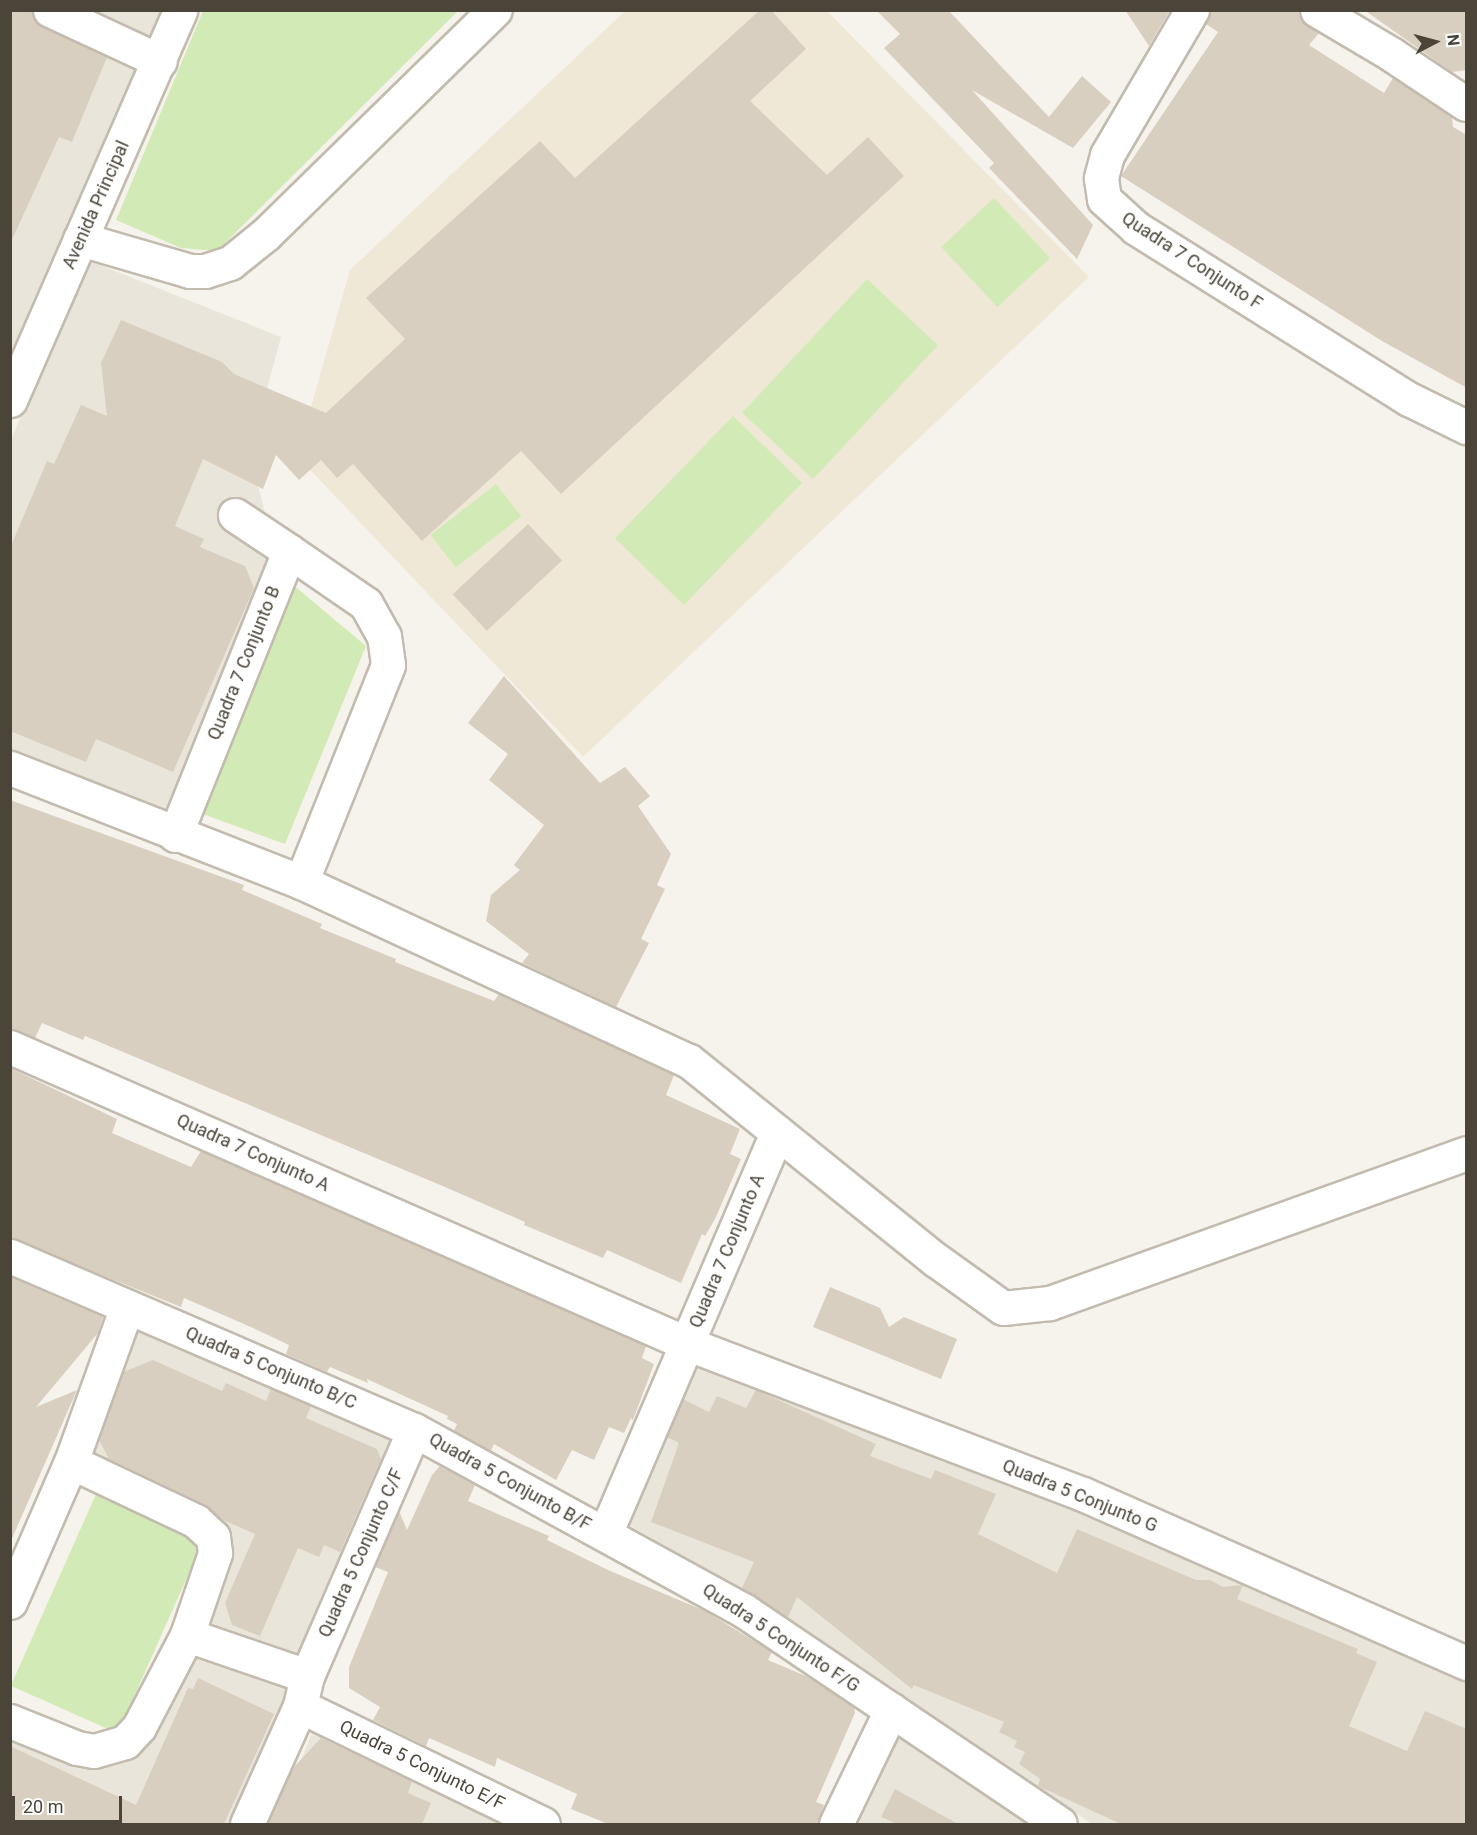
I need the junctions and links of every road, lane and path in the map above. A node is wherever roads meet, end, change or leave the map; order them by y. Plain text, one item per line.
1 (50, 10) edge
2 (180, 10) edge
3 (495, 10) edge
4 (1192, 10) edge
5 (1317, 10) edge
6 (160, 61) junction
7 (1467, 104) edge
8 (80, 239) junction
9 (10, 400) edge
10 (1467, 426) edge
11 (235, 515) dead end
12 (289, 551) junction
13 (10, 768) edge
14 (175, 835) junction
15 (301, 882) junction
16 (10, 1047) edge
17 (777, 1132) junction
18 (1467, 1153) edge
19 (10, 1256) edge
20 (126, 1309) junction
21 (688, 1344) junction
22 (414, 1430) junction
23 (71, 1462) junction
24 (605, 1534) junction
25 (10, 1602) edge
26 (187, 1635) junction
27 (1467, 1663) edge
28 (303, 1691) junction
29 (891, 1710) junction
30 (10, 1721) edge
31 (247, 1824) edge
32 (543, 1824) edge
33 (836, 1824) edge
34 (1060, 1824) edge

1 - 6 street
2 - 6 street, Avenida Principal
3 - 8 street
4 - 10 street, Quadra 7 Conjunto F
5 - 7 street
6 - 8 street, Avenida Principal
8 - 9 street, Avenida Principal
11 - 12 street
12 - 14 street, Quadra 7 Conjunto B
12 - 15 street
13 - 14 street
14 - 15 street
15 - 17 street
16 - 21 street, Quadra 7 Conjunto A
17 - 18 street
17 - 21 street, Quadra 7 Conjunto A
19 - 20 street, Quadra 5 Conjunto B/C
20 - 22 street, Quadra 5 Conjunto B/C
20 - 23 street
21 - 24 street
21 - 27 street, Quadra 5 Conjunto G
22 - 24 street, Quadra 5 Conjunto B/F
22 - 28 street, Quadra 5 Conjunto C/F
23 - 25 street
23 - 26 street
24 - 29 street, Quadra 5 Conjunto F/G
26 - 28 street, Quadra 5 Conjunto E/F
26 - 30 street
28 - 31 street, Quadra 5 Conjunto C/F
28 - 32 street, Quadra 5 Conjunto E/F
29 - 33 street
29 - 34 street, Quadra 5 Conjunto F/G

